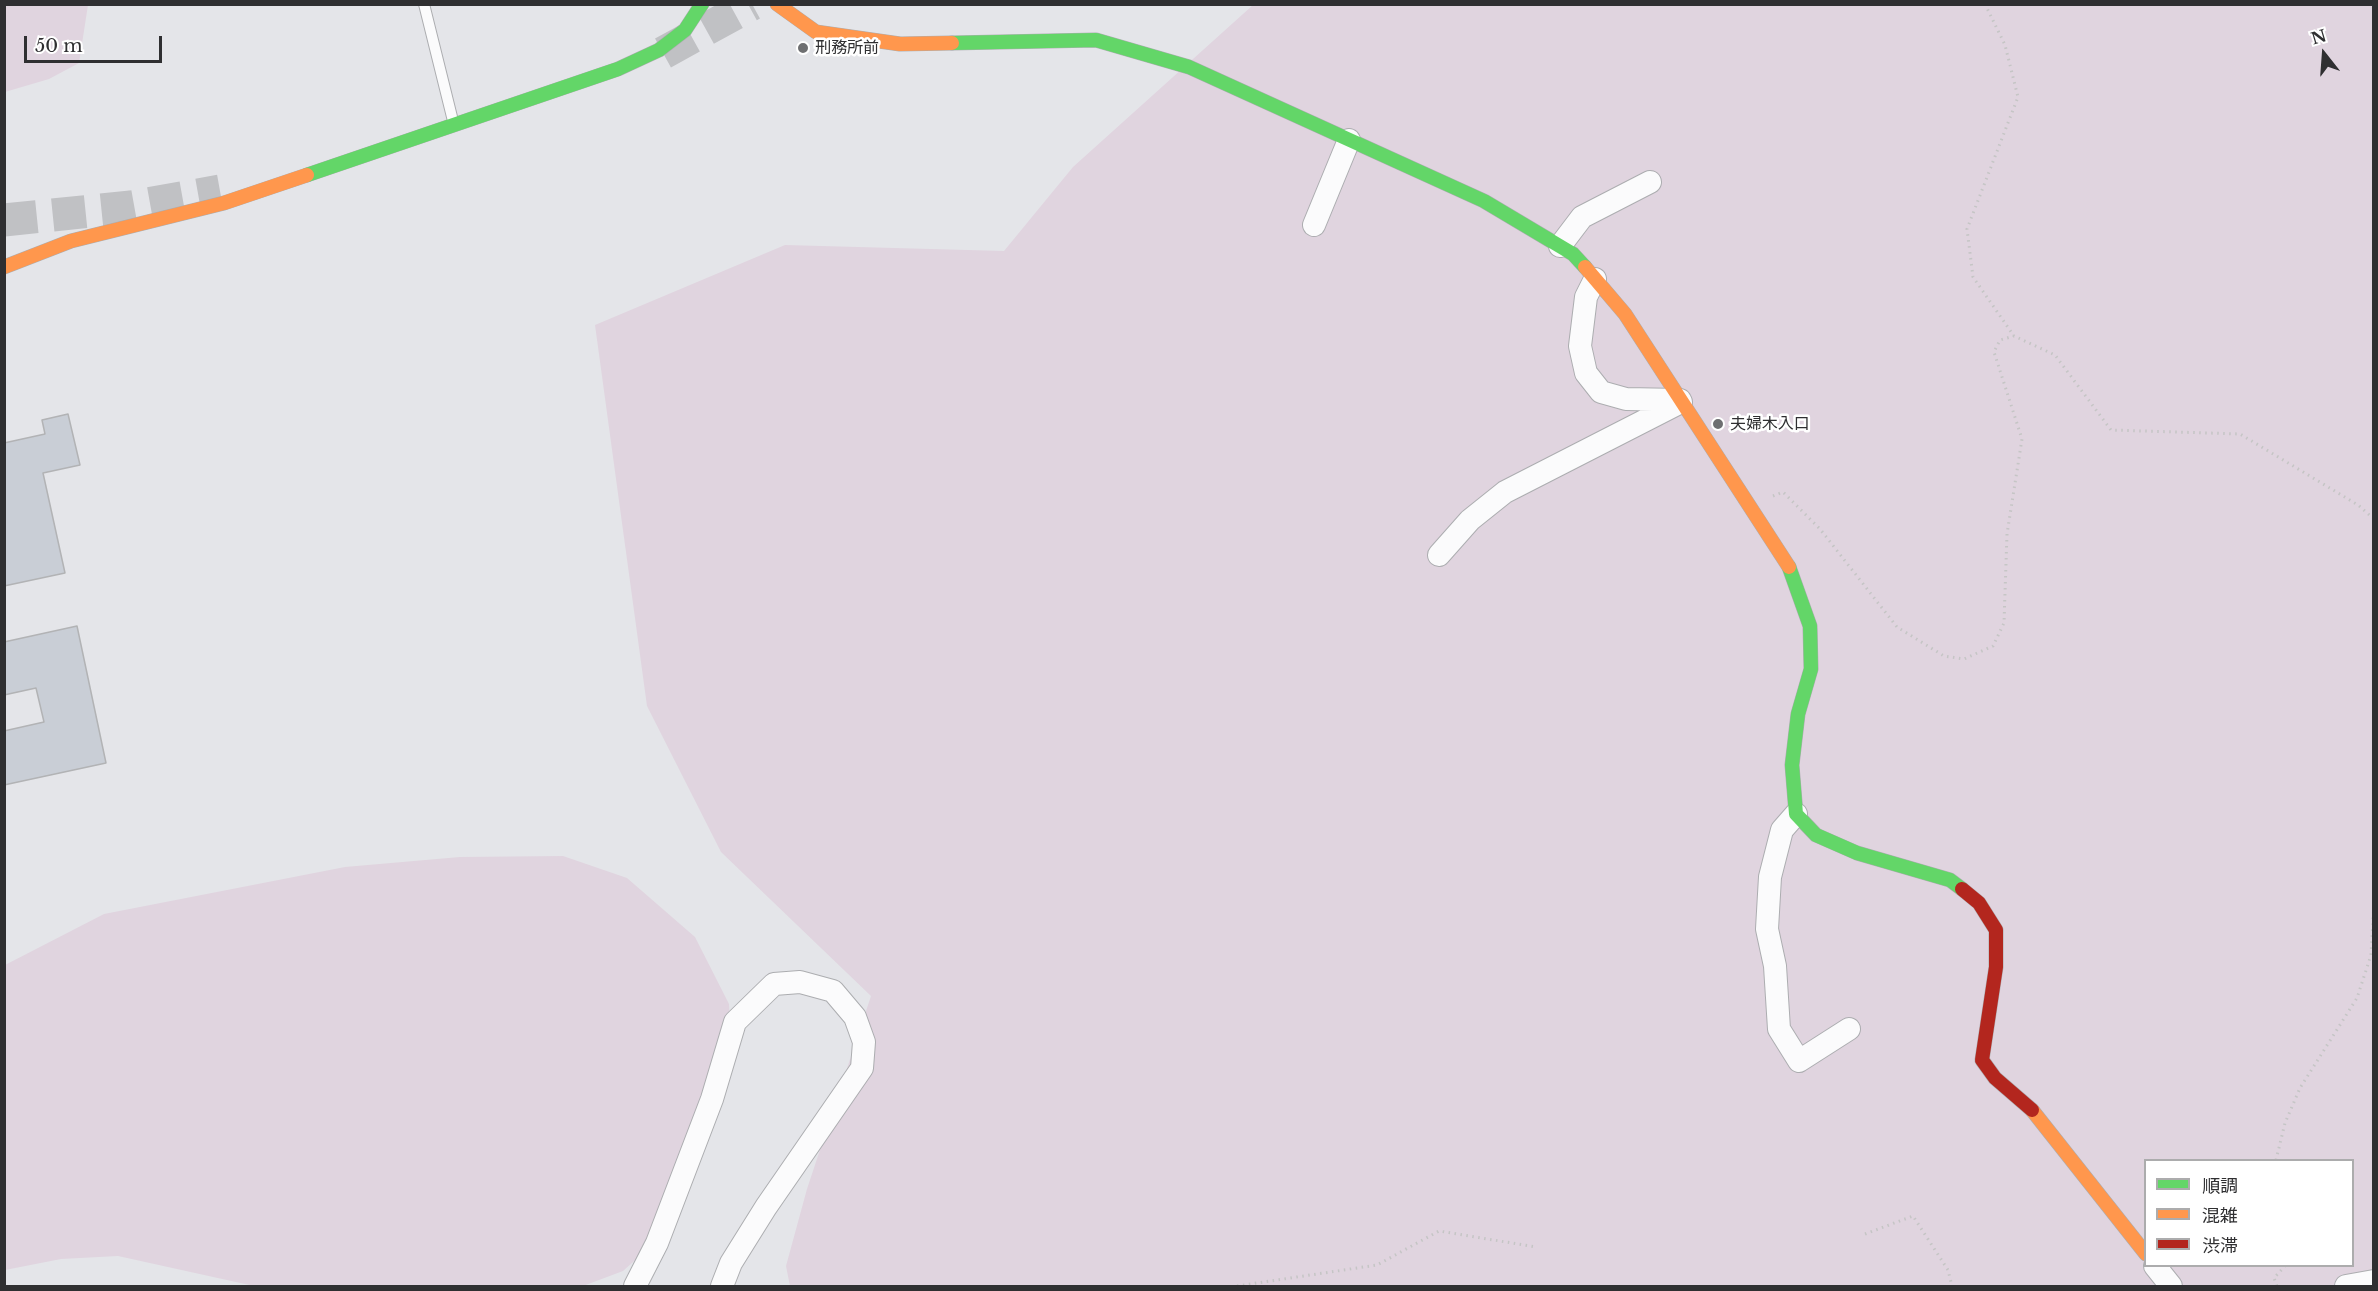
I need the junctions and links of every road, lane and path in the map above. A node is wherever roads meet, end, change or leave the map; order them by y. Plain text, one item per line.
1 (424, 4) edge
2 (702, 4) edge
3 (777, 4) edge
4 (1985, 4) edge
5 (453, 124) junction
6 (1349, 140) junction
7 (1650, 182) dead end
8 (1314, 225) dead end
9 (1560, 246) junction
10 (4, 267) edge
11 (1594, 279) junction
12 (2014, 336) junction
13 (1681, 401) junction
14 (1748, 505) junction
15 (2373, 519) edge
16 (1440, 555) dead end
17 (1796, 814) junction
18 (2373, 902) edge
19 (1849, 1029) dead end
20 (2276, 1159) edge
21 (1865, 1234) dead end
22 (1536, 1247) dead end
23 (2144, 1253) edge
24 (2156, 1267) edge
25 (2284, 1267) edge
26 (2373, 1281) edge
27 (634, 1287) edge
28 (722, 1287) edge
29 (1238, 1287) edge
30 (1952, 1287) edge
31 (2171, 1287) edge
32 (2277, 1287) edge
33 (2346, 1287) edge

1 - 5 lane
2 - 5 street
3 - 6 street
4 - 12 path
5 - 10 street
6 - 8 street
6 - 9 street
7 - 9 street
9 - 11 street
11 - 13 street
11 - 13 street
12 - 14 path
12 - 15 path
13 - 14 street
13 - 16 street
14 - 17 street
17 - 19 street
17 - 23 street
18 - 20 path
21 - 30 path
22 - 29 path
24 - 31 street
25 - 32 path
26 - 33 street
27 - 28 street

